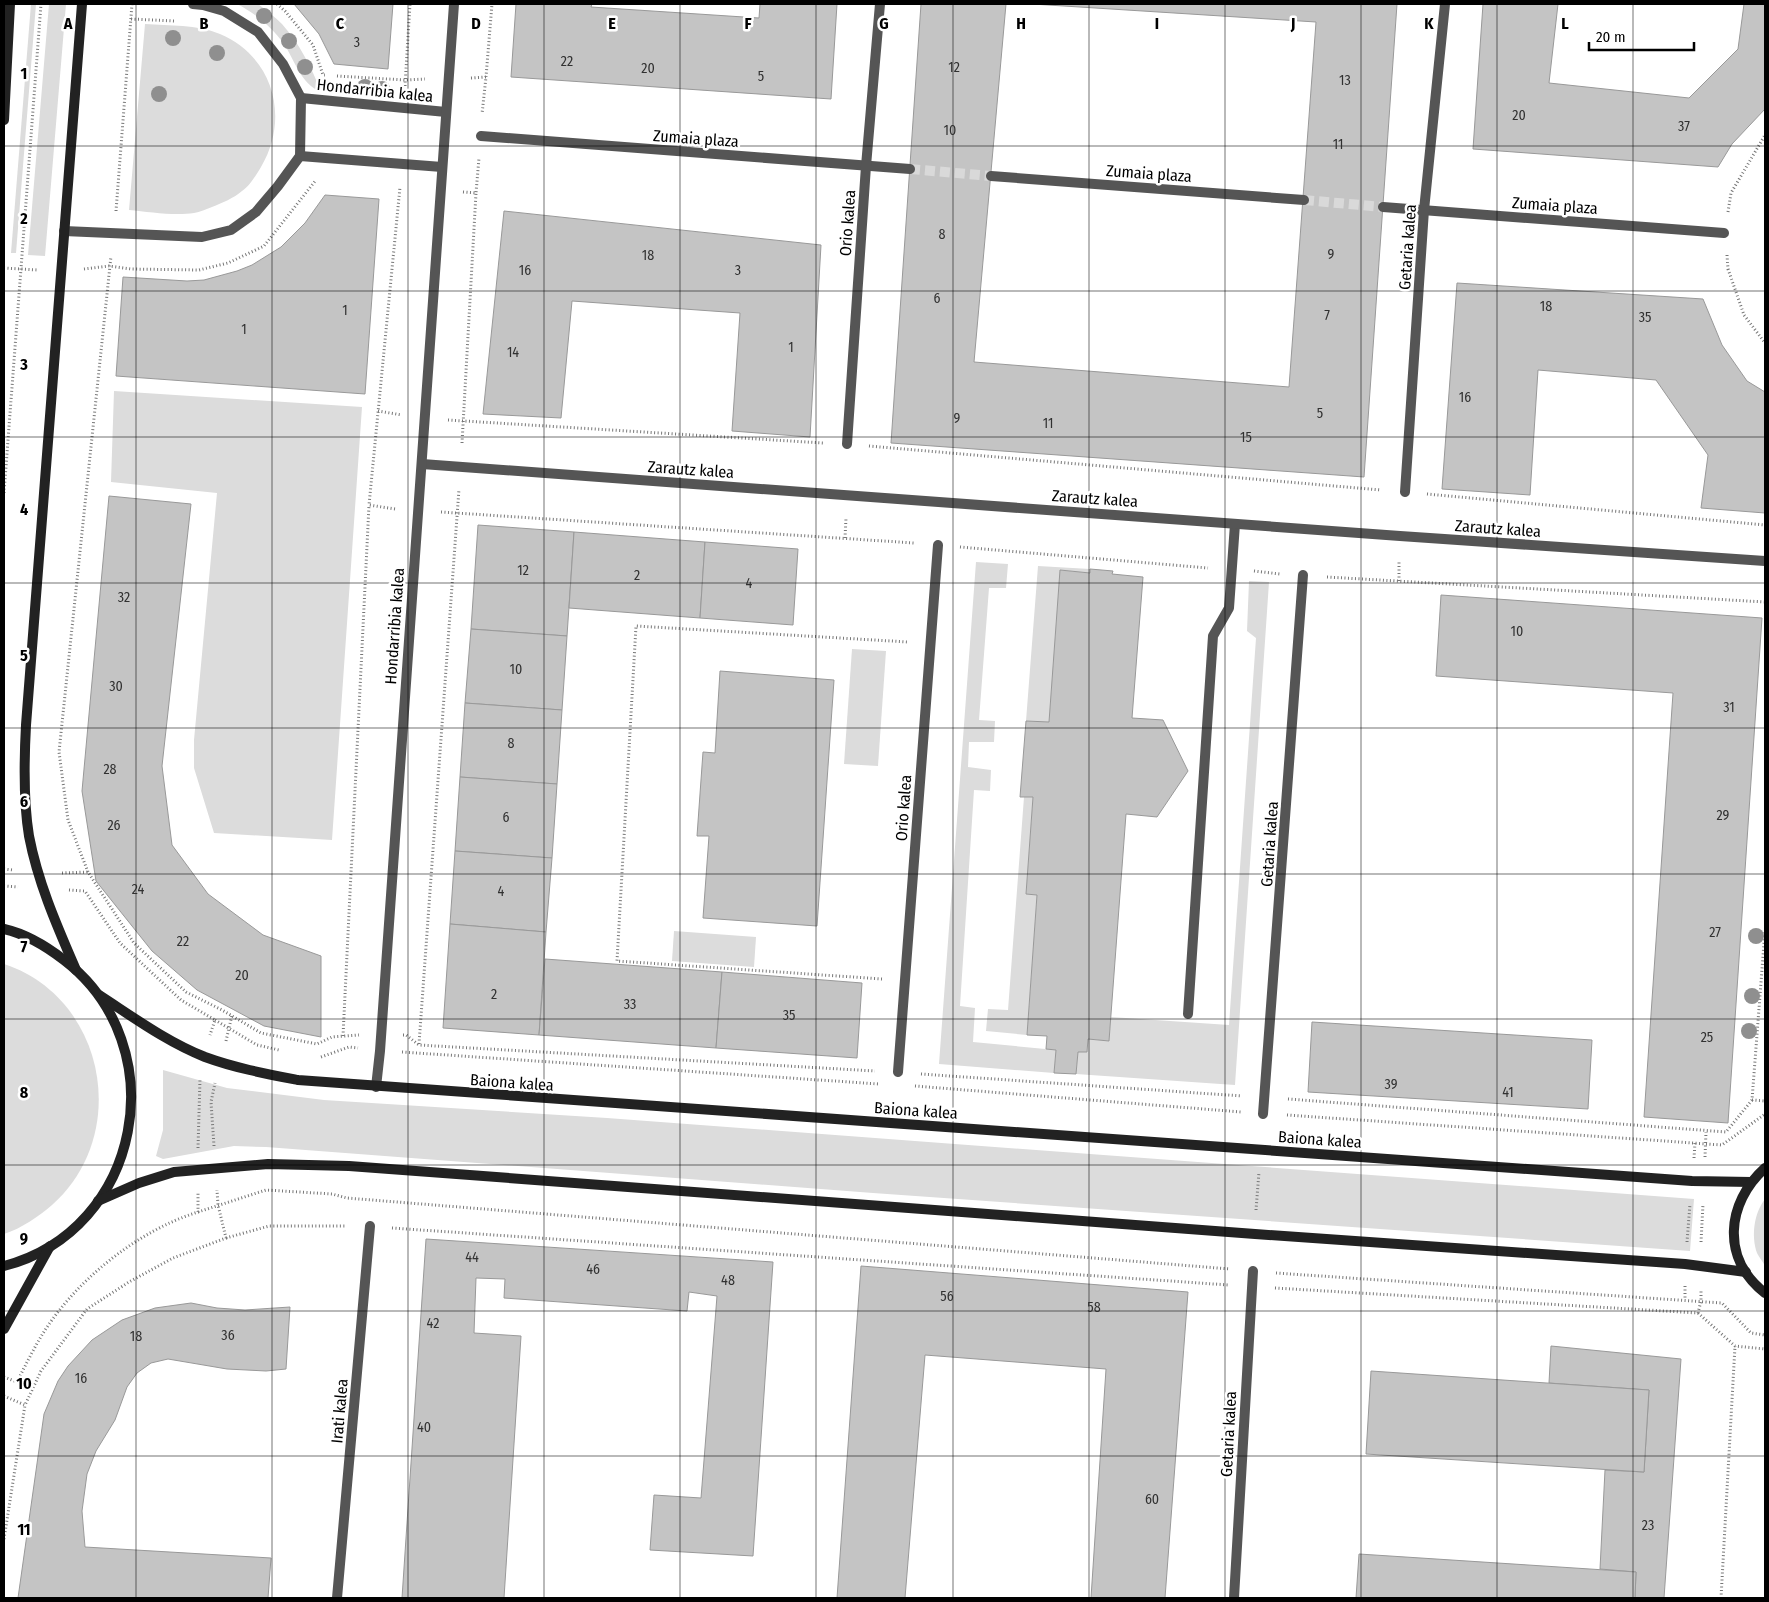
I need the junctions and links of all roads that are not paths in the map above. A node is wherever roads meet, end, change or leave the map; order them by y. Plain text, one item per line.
1 (10, 4) edge
2 (82, 4) edge
3 (193, 4) edge
4 (454, 4) edge
5 (880, 4) edge
6 (1445, 4) edge
7 (301, 98) junction
8 (446, 112) junction
9 (4, 120) edge
10 (481, 136) road end
11 (300, 156) junction
12 (866, 166) junction
13 (442, 167) junction
14 (910, 170) tunnel mouth
15 (991, 176) tunnel mouth
16 (1304, 200) tunnel mouth
17 (1383, 207) tunnel mouth
18 (1424, 210) junction
19 (64, 231) junction
20 (1724, 233) road end
21 (847, 444) road end
22 (422, 464) junction
23 (1405, 492) road end
24 (1235, 524) junction
25 (938, 545) road end
26 (1765, 561) edge
27 (1304, 576) road end
28 (4, 929) edge
29 (76, 970) junction
30 (99, 995) junction
31 (1188, 1014) dead end
32 (898, 1072) road end
33 (376, 1087) junction
34 (1263, 1114) road end
35 (1765, 1168) edge
36 (1750, 1182) junction
37 (98, 1201) junction
38 (370, 1226) road end
39 (50, 1246) junction
40 (4, 1266) edge
41 (1253, 1271) road end
42 (1746, 1272) junction
43 (1765, 1293) edge
44 (4, 1329) edge
45 (337, 1598) edge
46 (1234, 1598) edge

1 - 9 street
2 - 19 street
3 - 7 street
4 - 8 street, Hondarribia kalea
5 - 12 street, Orio kalea
6 - 18 street, Getaria kalea
7 - 8 street, Hondarribia kalea
7 - 11 street
8 - 13 street, Hondarribia kalea
10 - 12 street, Zumaia plaza
11 - 13 street
11 - 19 street
12 - 14 street, Zumaia plaza
12 - 21 street, Orio kalea
13 - 22 street, Hondarribia kalea
15 - 16 street, Zumaia plaza
17 - 18 street, Zumaia plaza
18 - 20 street, Zumaia plaza
18 - 23 street, Getaria kalea
19 - 29 street
22 - 24 street, Zarautz kalea
22 - 33 street, Hondarribia kalea
24 - 26 street, Zarautz kalea
24 - 31 street
25 - 32 street, Orio kalea
27 - 34 street, Getaria kalea
28 - 29 street
29 - 30 street
30 - 33 street, Baiona kalea
30 - 37 street
33 - 36 street, Baiona kalea
35 - 36 street
36 - 42 street
37 - 39 street
37 - 42 street
38 - 45 street, Irati kalea
39 - 40 street
39 - 44 street
41 - 46 street, Getaria kalea
42 - 43 street

